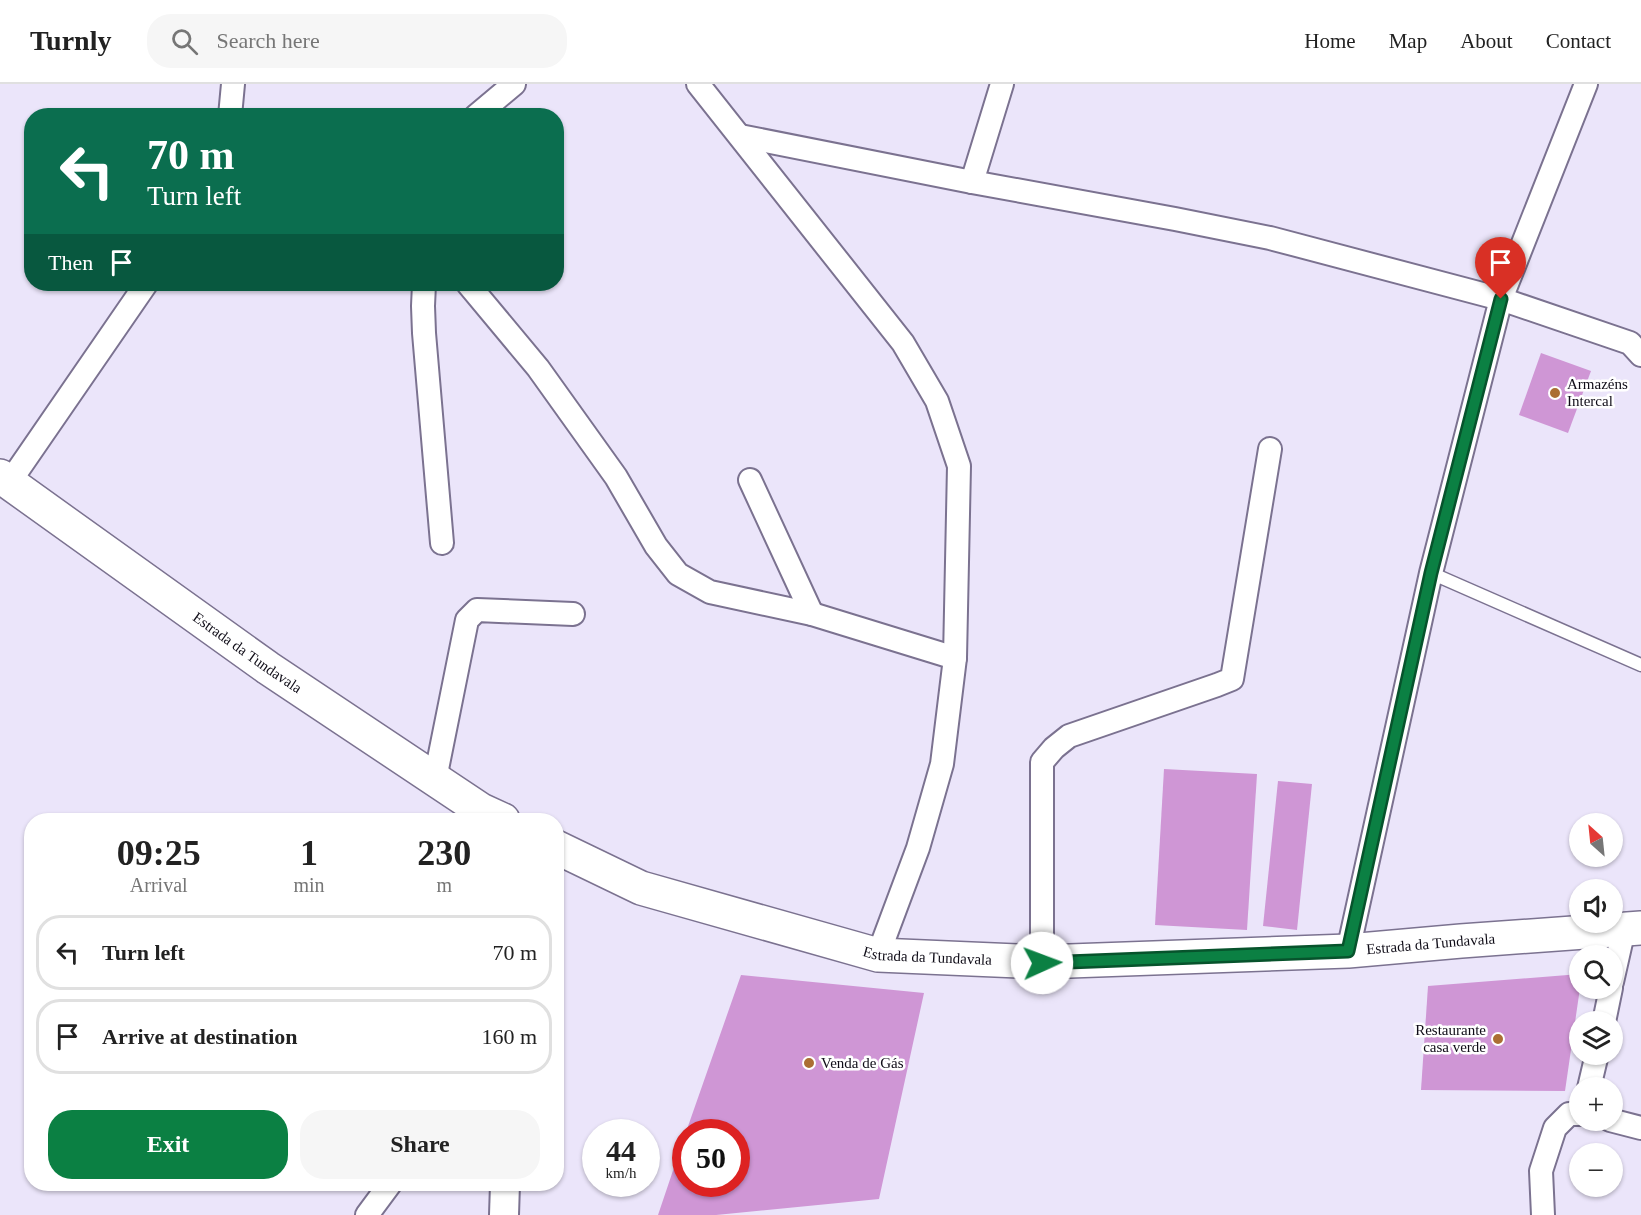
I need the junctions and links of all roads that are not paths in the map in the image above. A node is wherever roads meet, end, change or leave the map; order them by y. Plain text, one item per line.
1 (514, 84) edge
2 (698, 84) edge
3 (1002, 84) edge
4 (1586, 84) edge
5 (231, 85) edge
6 (230, 108) edge
7 (486, 108) edge
8 (740, 136) junction
9 (972, 182) junction
10 (141, 291) edge
11 (424, 291) edge
12 (474, 291) edge
13 (1501, 299) junction
14 (1641, 355) edge
15 (1270, 449) dead end
16 (5, 479) edge
17 (750, 480) dead end
18 (442, 543) dead end
19 (1431, 573) junction
20 (573, 614) dead end
21 (812, 614) junction
22 (955, 658) junction
23 (1641, 665) edge
24 (435, 779) junction
25 (483, 813) edge
26 (564, 851) edge
27 (1633, 929) edge
28 (1348, 951) junction
29 (1623, 954) edge
30 (878, 955) junction
31 (1042, 963) junction
32 (1569, 1114) edge
33 (1623, 1123) edge
34 (1641, 1128) edge
35 (385, 1191) edge
36 (505, 1191) edge
37 (367, 1215) edge
38 (504, 1215) edge
39 (1543, 1215) edge

1 - 7 street
2 - 8 street
3 - 9 street
4 - 13 street
5 - 6 street
8 - 9 street
8 - 22 street
9 - 13 street
10 - 16 street
11 - 18 street
12 - 21 street
13 - 14 street
13 - 19 street
15 - 31 street
16 - 24 main road, Estrada da Tundavala
17 - 21 street
19 - 23 lane
19 - 28 street
20 - 24 street
21 - 22 street
22 - 30 street
24 - 25 main road, Estrada da Tundavala
26 - 30 main road, Estrada da Tundavala
27 - 28 main road, Estrada da Tundavala
27 - 29 street
28 - 31 main road, Estrada da Tundavala
30 - 31 main road, Estrada da Tundavala
32 - 39 street
33 - 34 street
35 - 37 street
36 - 38 street

